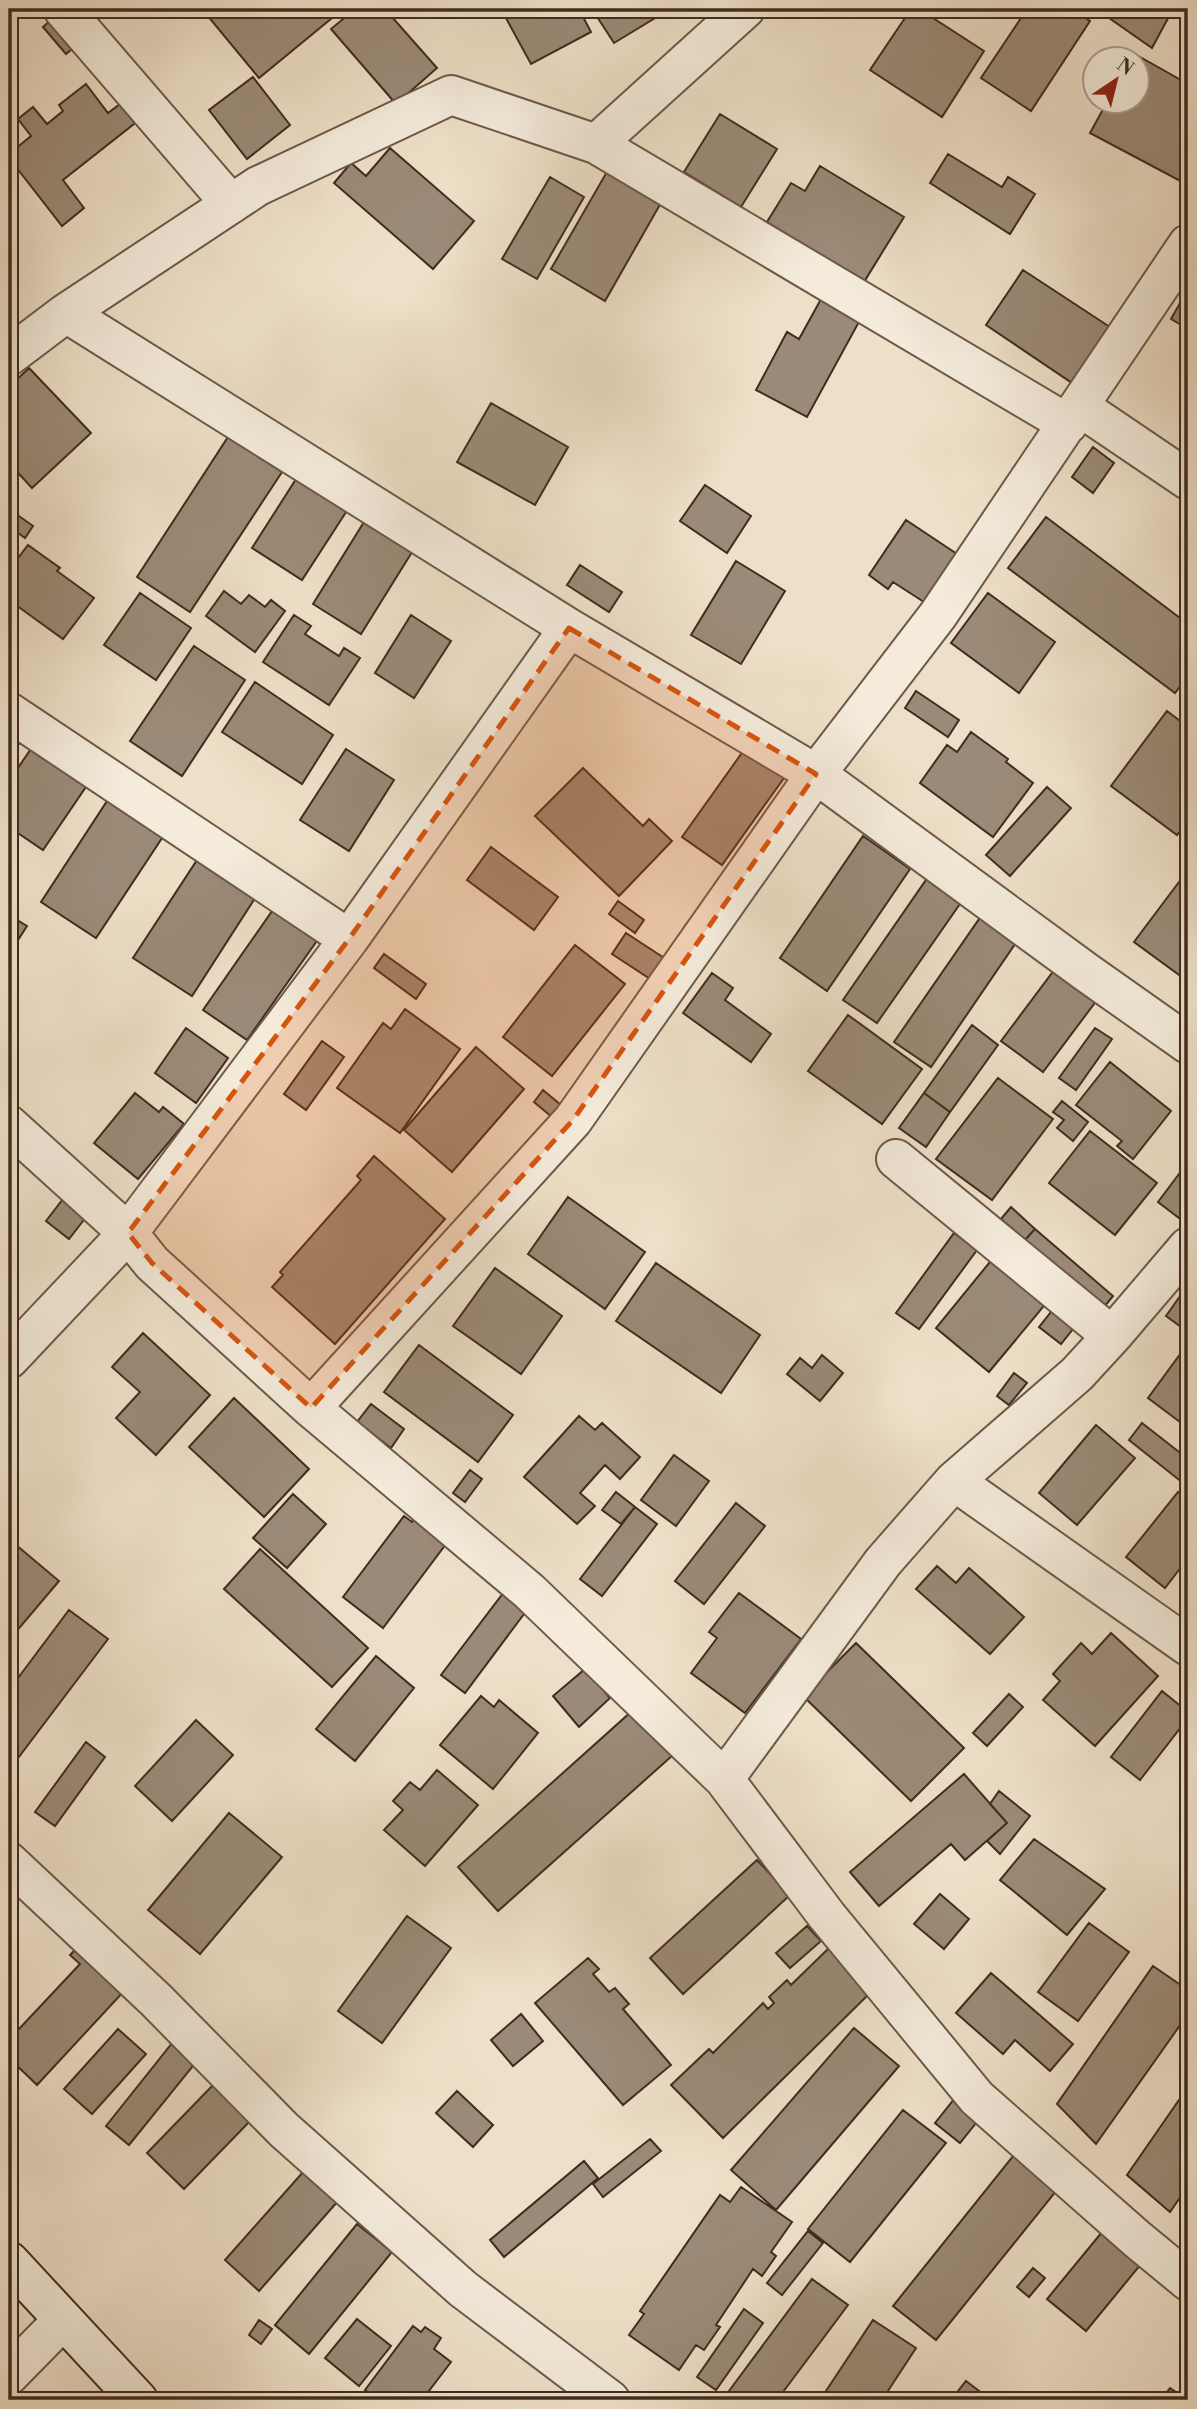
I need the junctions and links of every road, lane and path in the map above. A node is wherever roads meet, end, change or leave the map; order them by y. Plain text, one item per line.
1 (64, 9) edge
2 (745, 9) edge
3 (596, 144) junction
4 (231, 204) junction
5 (1188, 244) edge
6 (66, 313) junction
7 (9, 356) edge
8 (1074, 416) junction
9 (1188, 480) edge
10 (569, 628) junction
11 (9, 712) edge
12 (816, 774) junction
13 (349, 939) junction
14 (1188, 1044) edge
15 (9, 1125) edge
16 (897, 1159) dead end
17 (128, 1233) junction
18 (1188, 1247) edge
19 (1112, 1336) junction
20 (9, 1359) edge
21 (311, 1408) junction
22 (954, 1481) junction
23 (1188, 1646) edge
24 (724, 1779) junction
25 (9, 1861) edge
26 (9, 2261) edge
27 (1188, 2281) edge
28 (63, 2320) junction
29 (9, 2375) edge
30 (138, 2400) edge
31 (610, 2400) edge

1 - 4 street
2 - 3 street
3 - 4 street
3 - 8 street
4 - 6 street
5 - 8 street
6 - 7 street
6 - 10 street
8 - 9 street
8 - 12 street
10 - 12 street
10 - 13 street
11 - 13 street
12 - 14 street
12 - 21 street
13 - 17 street
15 - 17 street
16 - 19 street
17 - 20 street
17 - 21 street
18 - 19 street
19 - 22 street
21 - 24 street
22 - 23 street
22 - 24 street
24 - 27 street
25 - 31 street
26 - 28 street
28 - 29 street
28 - 30 street

